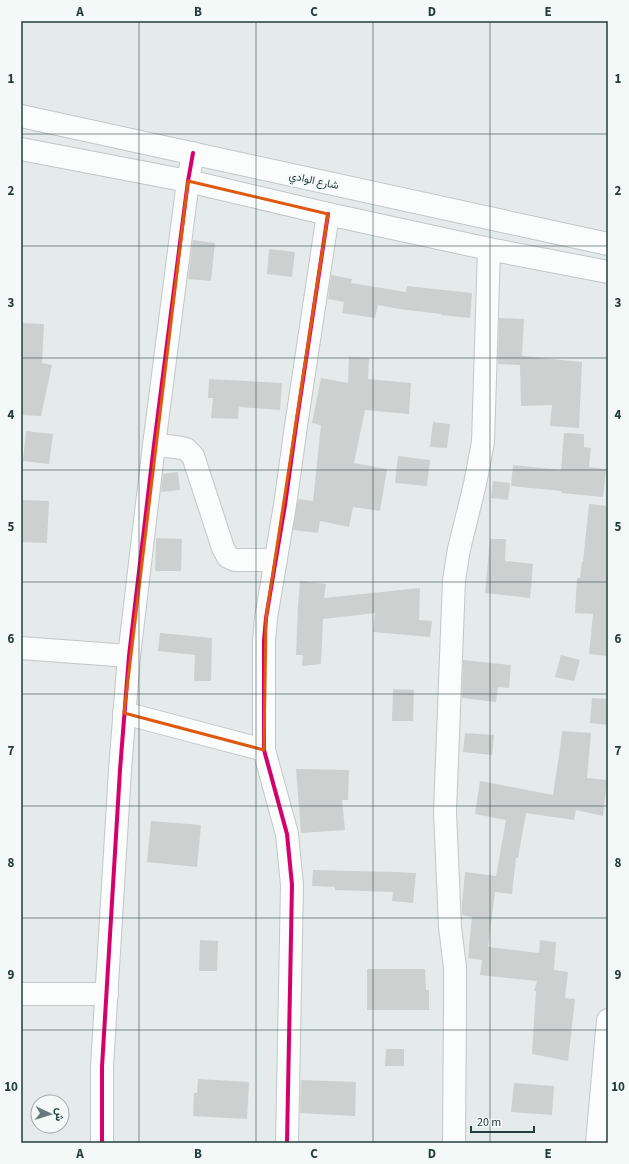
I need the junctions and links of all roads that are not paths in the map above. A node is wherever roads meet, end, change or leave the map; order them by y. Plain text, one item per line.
1 (21, 116) edge
2 (21, 149) edge
3 (193, 154) junction
4 (188, 181) junction
5 (328, 214) junction
6 (608, 244) edge
7 (490, 249) junction
8 (608, 272) edge
9 (154, 444) junction
10 (276, 560) junction
11 (21, 648) edge
12 (129, 656) junction
13 (124, 713) junction
14 (264, 750) junction
15 (21, 994) edge
16 (107, 994) junction
17 (608, 1020) edge
18 (604, 1101) edge
19 (102, 1143) edge
20 (287, 1143) edge
21 (454, 1143) edge
22 (597, 1143) edge

1 - 3 street, شارع الوادي
2 - 4 street
3 - 4 street
3 - 6 street, شارع الوادي
4 - 5 street
4 - 9 street
5 - 7 street
5 - 10 street
7 - 8 street
7 - 21 street
9 - 10 street
9 - 12 street
10 - 14 street
11 - 12 street
12 - 13 street
13 - 14 street
13 - 16 street
14 - 20 street
15 - 16 street
16 - 19 street
17 - 18 street
18 - 22 street

